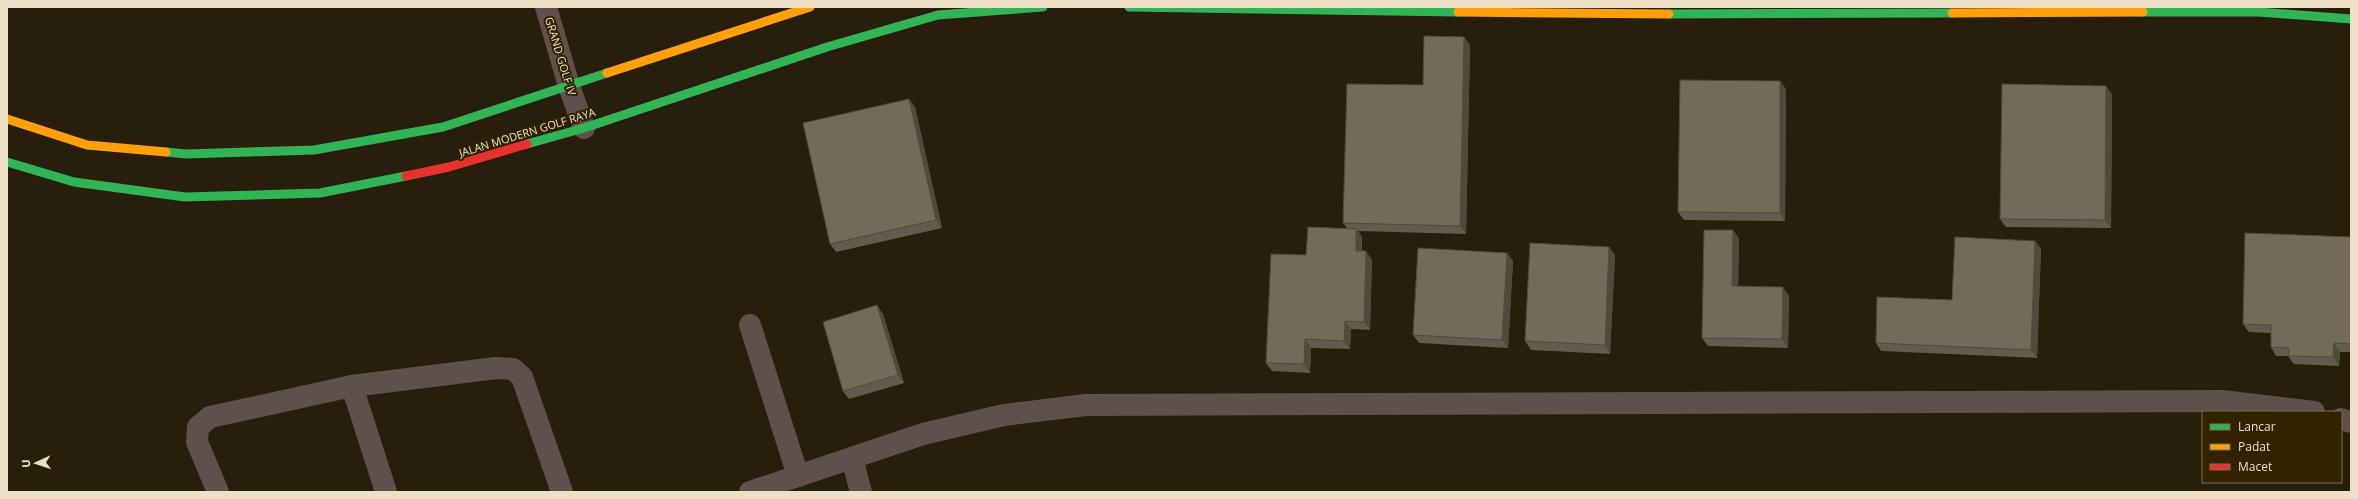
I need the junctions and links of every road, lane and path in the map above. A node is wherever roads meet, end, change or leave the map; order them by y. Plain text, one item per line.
1 (546, 7) edge
2 (810, 7) edge
3 (1043, 7) edge
4 (1129, 7) edge
5 (2351, 19) edge
6 (569, 86) junction
7 (7, 119) edge
8 (584, 128) junction
9 (7, 162) edge
10 (750, 325) dead end
11 (352, 386) junction
12 (2306, 411) edge
13 (852, 458) junction
14 (787, 483) edge
15 (218, 492) edge
16 (386, 492) edge
17 (562, 492) edge
18 (750, 492) edge
19 (861, 492) edge

1 - 6 street, GRAND GOLF IV
2 - 6 street
3 - 8 street, JALAN MODERN GOLF RAYA
4 - 5 street
6 - 7 street
6 - 8 street, GRAND GOLF IV
8 - 9 street, JALAN MODERN GOLF RAYA
10 - 14 street
11 - 15 street
11 - 16 street
11 - 17 street
12 - 13 street
13 - 14 street
13 - 19 street
14 - 18 street

